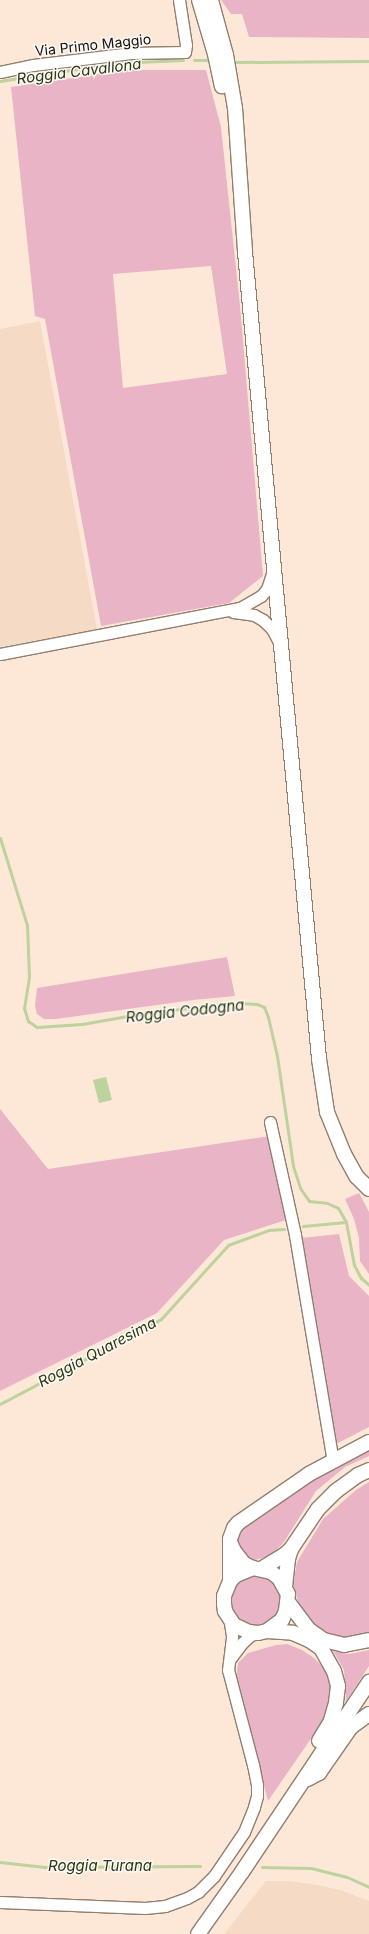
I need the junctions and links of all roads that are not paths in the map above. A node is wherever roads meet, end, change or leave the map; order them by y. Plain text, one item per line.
1 (179, 0) edge
2 (199, 0) edge
3 (211, 0) edge
4 (0, 72) edge
5 (238, 157) junction
6 (274, 564) junction
7 (229, 611) junction
8 (282, 647) junction
9 (0, 654) edge
10 (270, 1122) dead end
11 (369, 1189) edge
12 (369, 1442) edge
13 (333, 1461) junction
14 (369, 1470) edge
15 (230, 1542) junction
16 (291, 1549) junction
17 (257, 1568) junction
18 (230, 1581) junction
19 (285, 1587) junction
20 (288, 1602) junction
21 (229, 1618) junction
22 (263, 1632) junction
23 (369, 1640) edge
24 (230, 1660) junction
25 (369, 1682) edge
26 (369, 1714) edge
27 (301, 1784) junction
28 (0, 1902) edge
29 (198, 1934) edge

1 - 4 street, Via Primo Maggio
2 - 5 main road
3 - 5 main road
5 - 6 main road
6 - 7 street
6 - 8 main road
7 - 8 street
7 - 9 street
8 - 11 main road
10 - 13 street
12 - 13 main road
13 - 15 main road
14 - 16 main road
15 - 17 main road
15 - 18 main road
16 - 17 main road
16 - 19 main road
17 - 18 main road
17 - 19 main road
18 - 21 main road
19 - 20 main road
20 - 22 main road
20 - 23 main road
21 - 22 main road
21 - 24 street
22 - 24 street
22 - 27 main road
24 - 28 street
25 - 27 main road
26 - 27 main road
27 - 29 main road

